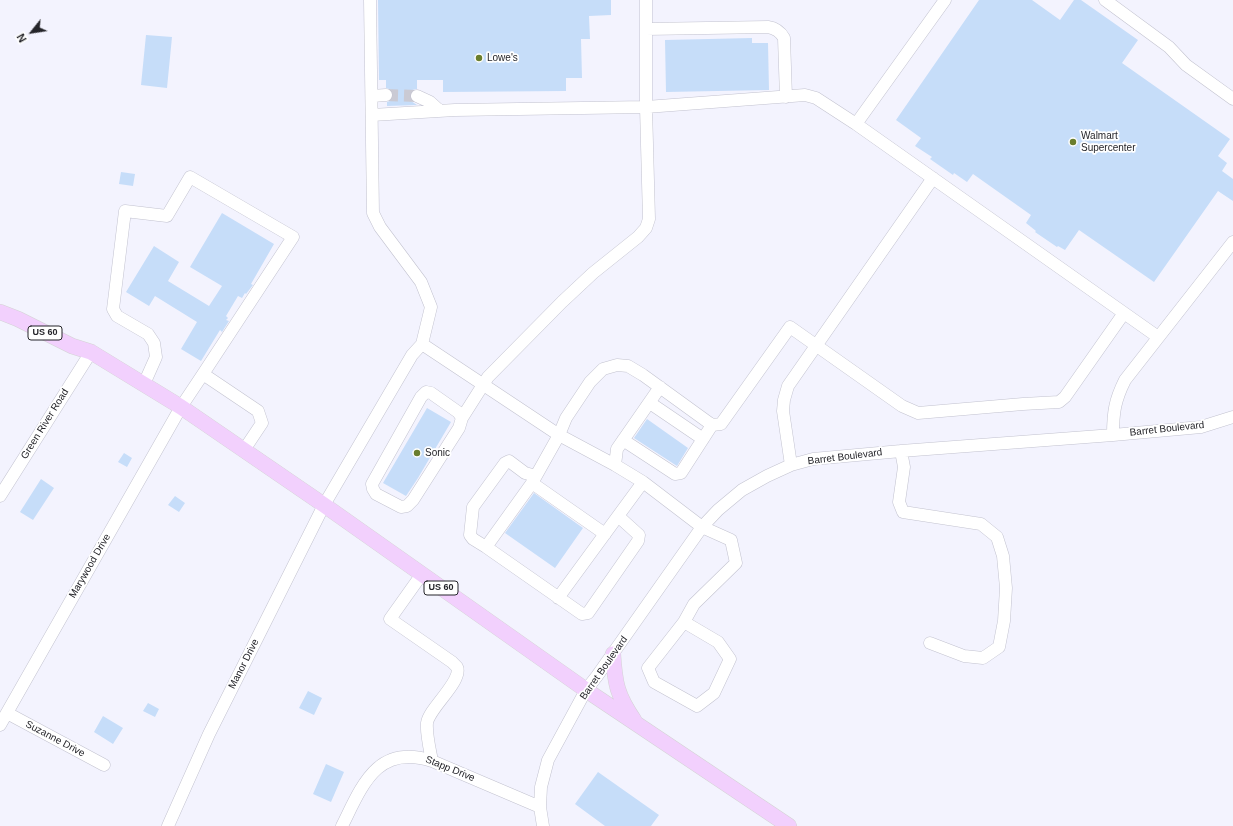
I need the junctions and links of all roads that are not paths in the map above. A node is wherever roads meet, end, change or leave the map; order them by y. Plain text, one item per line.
1 (370, 0) edge
2 (646, 0) edge
3 (945, 0) edge
4 (1105, 0) edge
5 (646, 29) junction
6 (386, 95) tunnel mouth
7 (372, 96) junction
8 (417, 96) tunnel mouth
9 (786, 97) junction
10 (1233, 99) edge
11 (646, 107) junction
12 (440, 111) junction
13 (372, 115) junction
14 (856, 124) junction
15 (934, 178) junction
16 (1233, 242) edge
17 (0, 312) edge
18 (1124, 313) junction
19 (1158, 337) junction
20 (422, 344) junction
21 (816, 346) junction
22 (91, 352) junction
23 (203, 374) junction
24 (144, 384) junction
25 (483, 385) junction
26 (660, 387) junction
27 (650, 403) junction
28 (181, 407) junction
29 (462, 418) junction
30 (1233, 418) edge
31 (712, 425) junction
32 (559, 435) junction
33 (1113, 435) junction
34 (703, 439) junction
35 (623, 440) junction
36 (244, 450) junction
37 (901, 451) junction
38 (615, 465) junction
39 (791, 465) junction
40 (534, 479) junction
41 (643, 482) junction
42 (0, 496) edge
43 (324, 504) junction
44 (618, 516) junction
45 (702, 527) junction
46 (605, 534) junction
47 (486, 547) junction
48 (422, 574) junction
49 (558, 598) junction
50 (684, 622) junction
51 (930, 643) dead end
52 (613, 654) junction
53 (586, 690) junction
54 (7, 712) junction
55 (0, 725) edge
56 (638, 725) junction
57 (432, 760) junction
58 (104, 765) dead end
59 (540, 807) junction
60 (168, 826) edge
61 (342, 826) edge
62 (543, 826) edge
63 (789, 826) edge

1 - 7 street
2 - 5 street
3 - 14 street
4 - 10 street
5 - 9 street
5 - 11 street
6 - 7 street
7 - 13 street
8 - 12 street
9 - 11 street
9 - 14 street
11 - 12 street
11 - 25 street
12 - 13 street
13 - 20 street
14 - 15 street
15 - 18 street
15 - 21 street
16 - 19 street
17 - 22 main road, US 60
18 - 19 street
18 - 21 street
19 - 33 street
20 - 25 street
20 - 43 street, Manor Drive
21 - 31 street
21 - 39 street
22 - 24 main road, US 60
22 - 42 street, Green River Road
23 - 24 street, Marywood Drive
23 - 28 street, Marywood Drive
23 - 36 street
24 - 28 main road, US 60
25 - 29 street
25 - 32 street
26 - 27 street
26 - 31 street
26 - 32 street
27 - 34 street
27 - 35 street
28 - 36 main road, US 60
28 - 54 street, Marywood Drive
29 - 29 street
30 - 33 street, Barret Boulevard
31 - 34 street
32 - 38 street
32 - 40 street
33 - 37 street, Barret Boulevard
34 - 35 street
35 - 38 street
36 - 43 main road, US 60
37 - 39 street, Barret Boulevard
37 - 51 street
38 - 41 street
39 - 45 street, Barret Boulevard
40 - 46 street
40 - 47 street
40 - 47 street
41 - 44 street
41 - 45 street
43 - 48 main road, US 60
43 - 60 street, Manor Drive
44 - 46 street
44 - 49 street
45 - 50 street
45 - 52 street, Barret Boulevard
46 - 49 street
47 - 49 street
48 - 53 main road, US 60
48 - 57 street
50 - 50 street
52 - 53 street, Barret Boulevard
52 - 56 main road
53 - 56 main road, US 60
53 - 59 street, Barret Boulevard
54 - 55 street, Marywood Drive
54 - 58 street, Suzanne Drive
56 - 63 main road, US 60
57 - 59 street, Stapp Drive
57 - 61 street, Stapp Drive
59 - 62 street, Barret Boulevard

